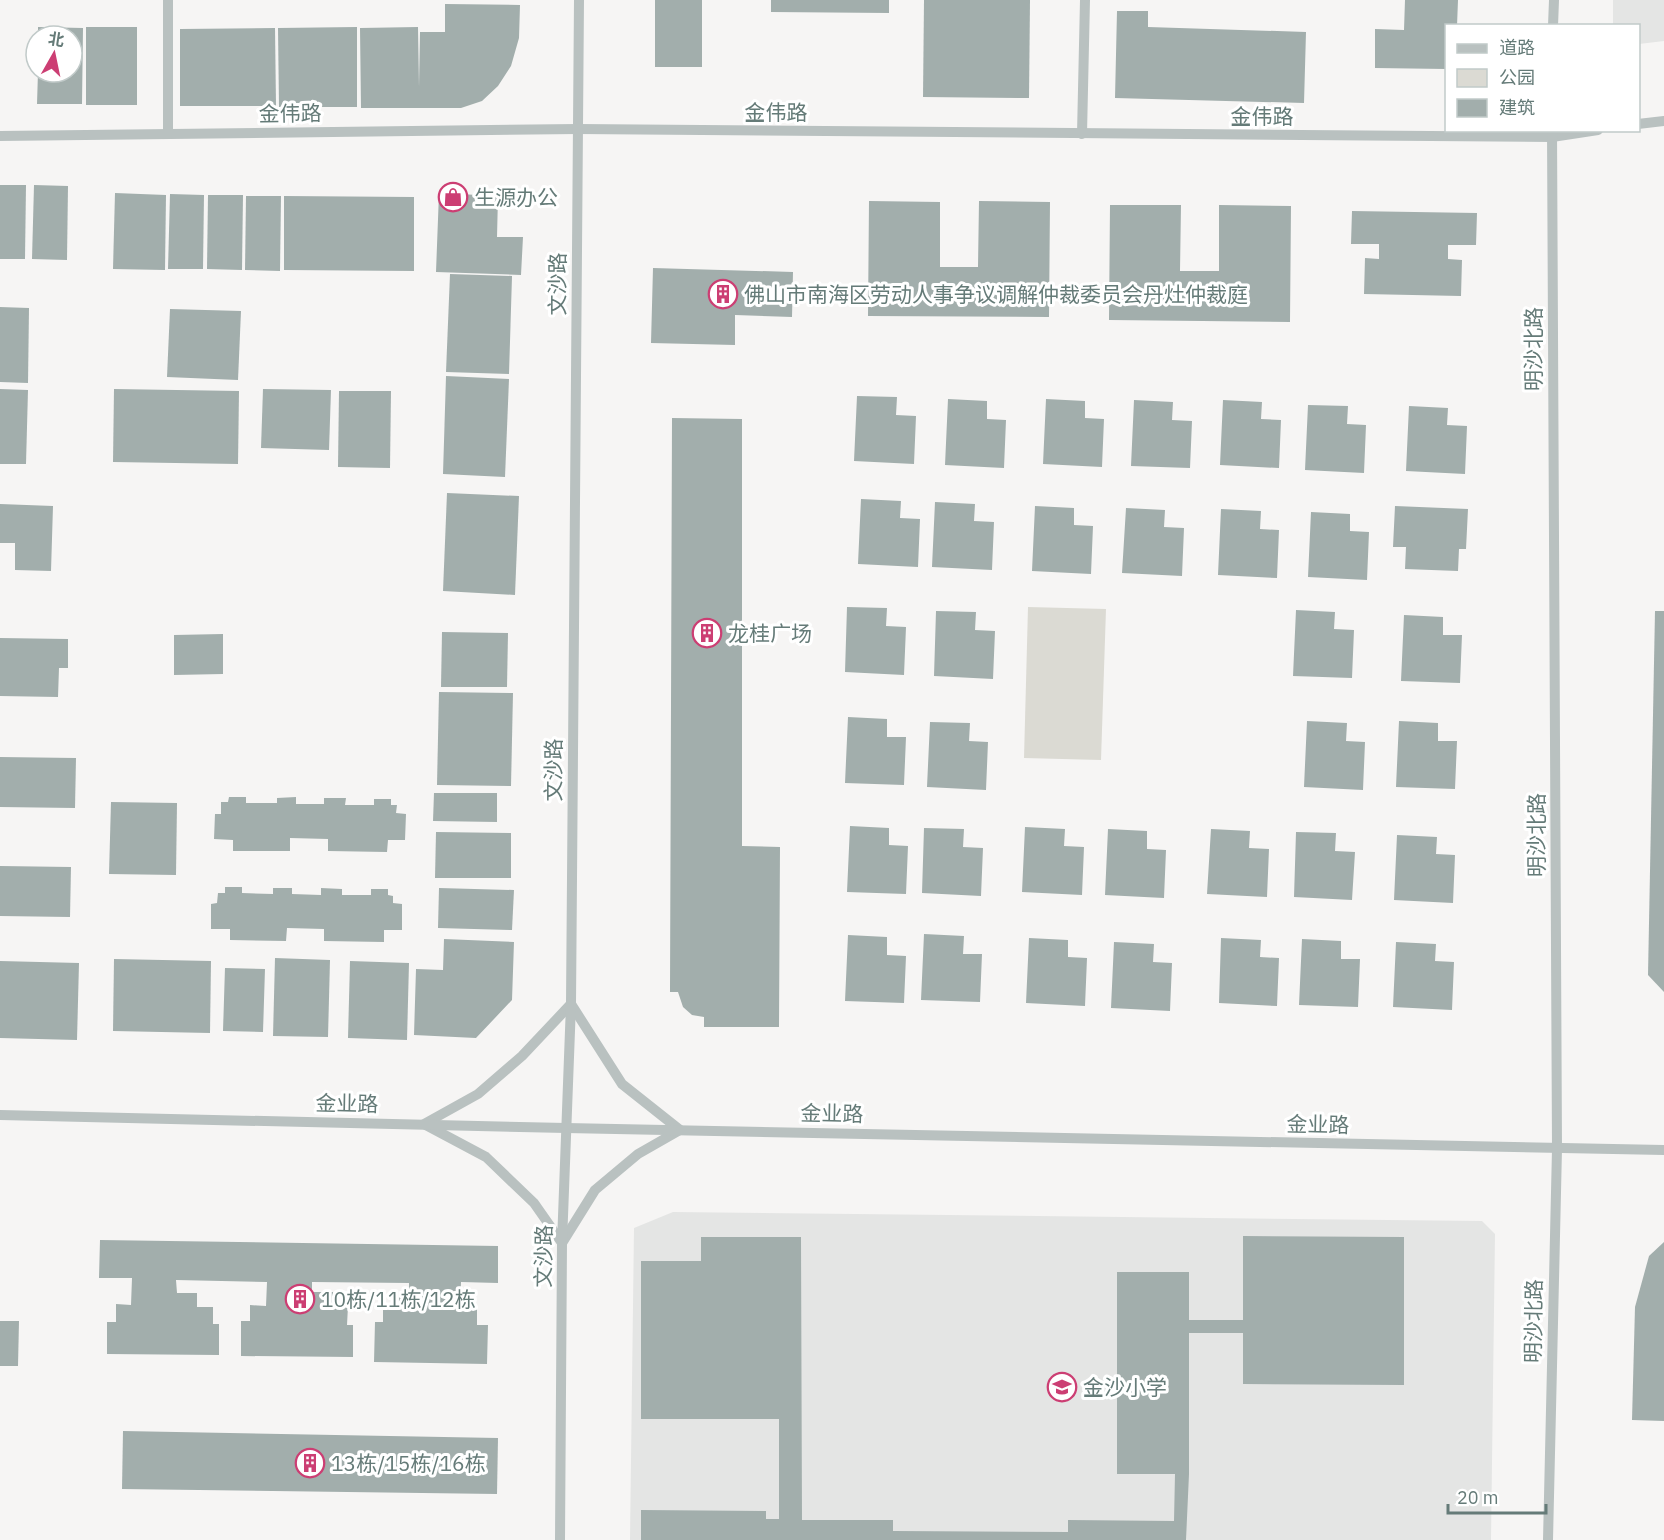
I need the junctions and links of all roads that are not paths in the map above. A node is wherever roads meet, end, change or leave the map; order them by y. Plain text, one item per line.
1 (168, 0) edge
2 (579, 0) edge
3 (1085, 0) edge
4 (1554, 0) edge
5 (1553, 24) edge
6 (1664, 121) edge
7 (1640, 124) edge
8 (578, 129) junction
9 (1575, 132) edge
10 (168, 134) junction
11 (1082, 134) junction
12 (1552, 134) edge
13 (0, 136) edge
14 (571, 1004) junction
15 (0, 1115) edge
16 (424, 1124) junction
17 (566, 1128) junction
18 (680, 1130) junction
19 (1557, 1149) junction
20 (1664, 1150) edge
21 (562, 1244) junction
22 (560, 1540) edge
23 (1548, 1540) edge

1 - 10 street
2 - 8 street, 文沙路
3 - 11 street
4 - 5 street
6 - 7 street
8 - 10 street, 金伟路
8 - 11 street, 金伟路
8 - 14 street, 文沙路
9 - 12 street, 金伟路
10 - 13 street, 金伟路
11 - 12 street, 金伟路
12 - 19 street, 明沙北路
14 - 16 street
14 - 17 street, 文沙路
14 - 18 street
15 - 16 street, 金业路
16 - 17 street, 金业路
16 - 21 street
17 - 18 street, 金业路
17 - 21 street, 文沙路
18 - 19 street, 金业路
18 - 21 street
19 - 20 street, 金业路
19 - 23 street, 明沙北路
21 - 22 street, 文沙路

